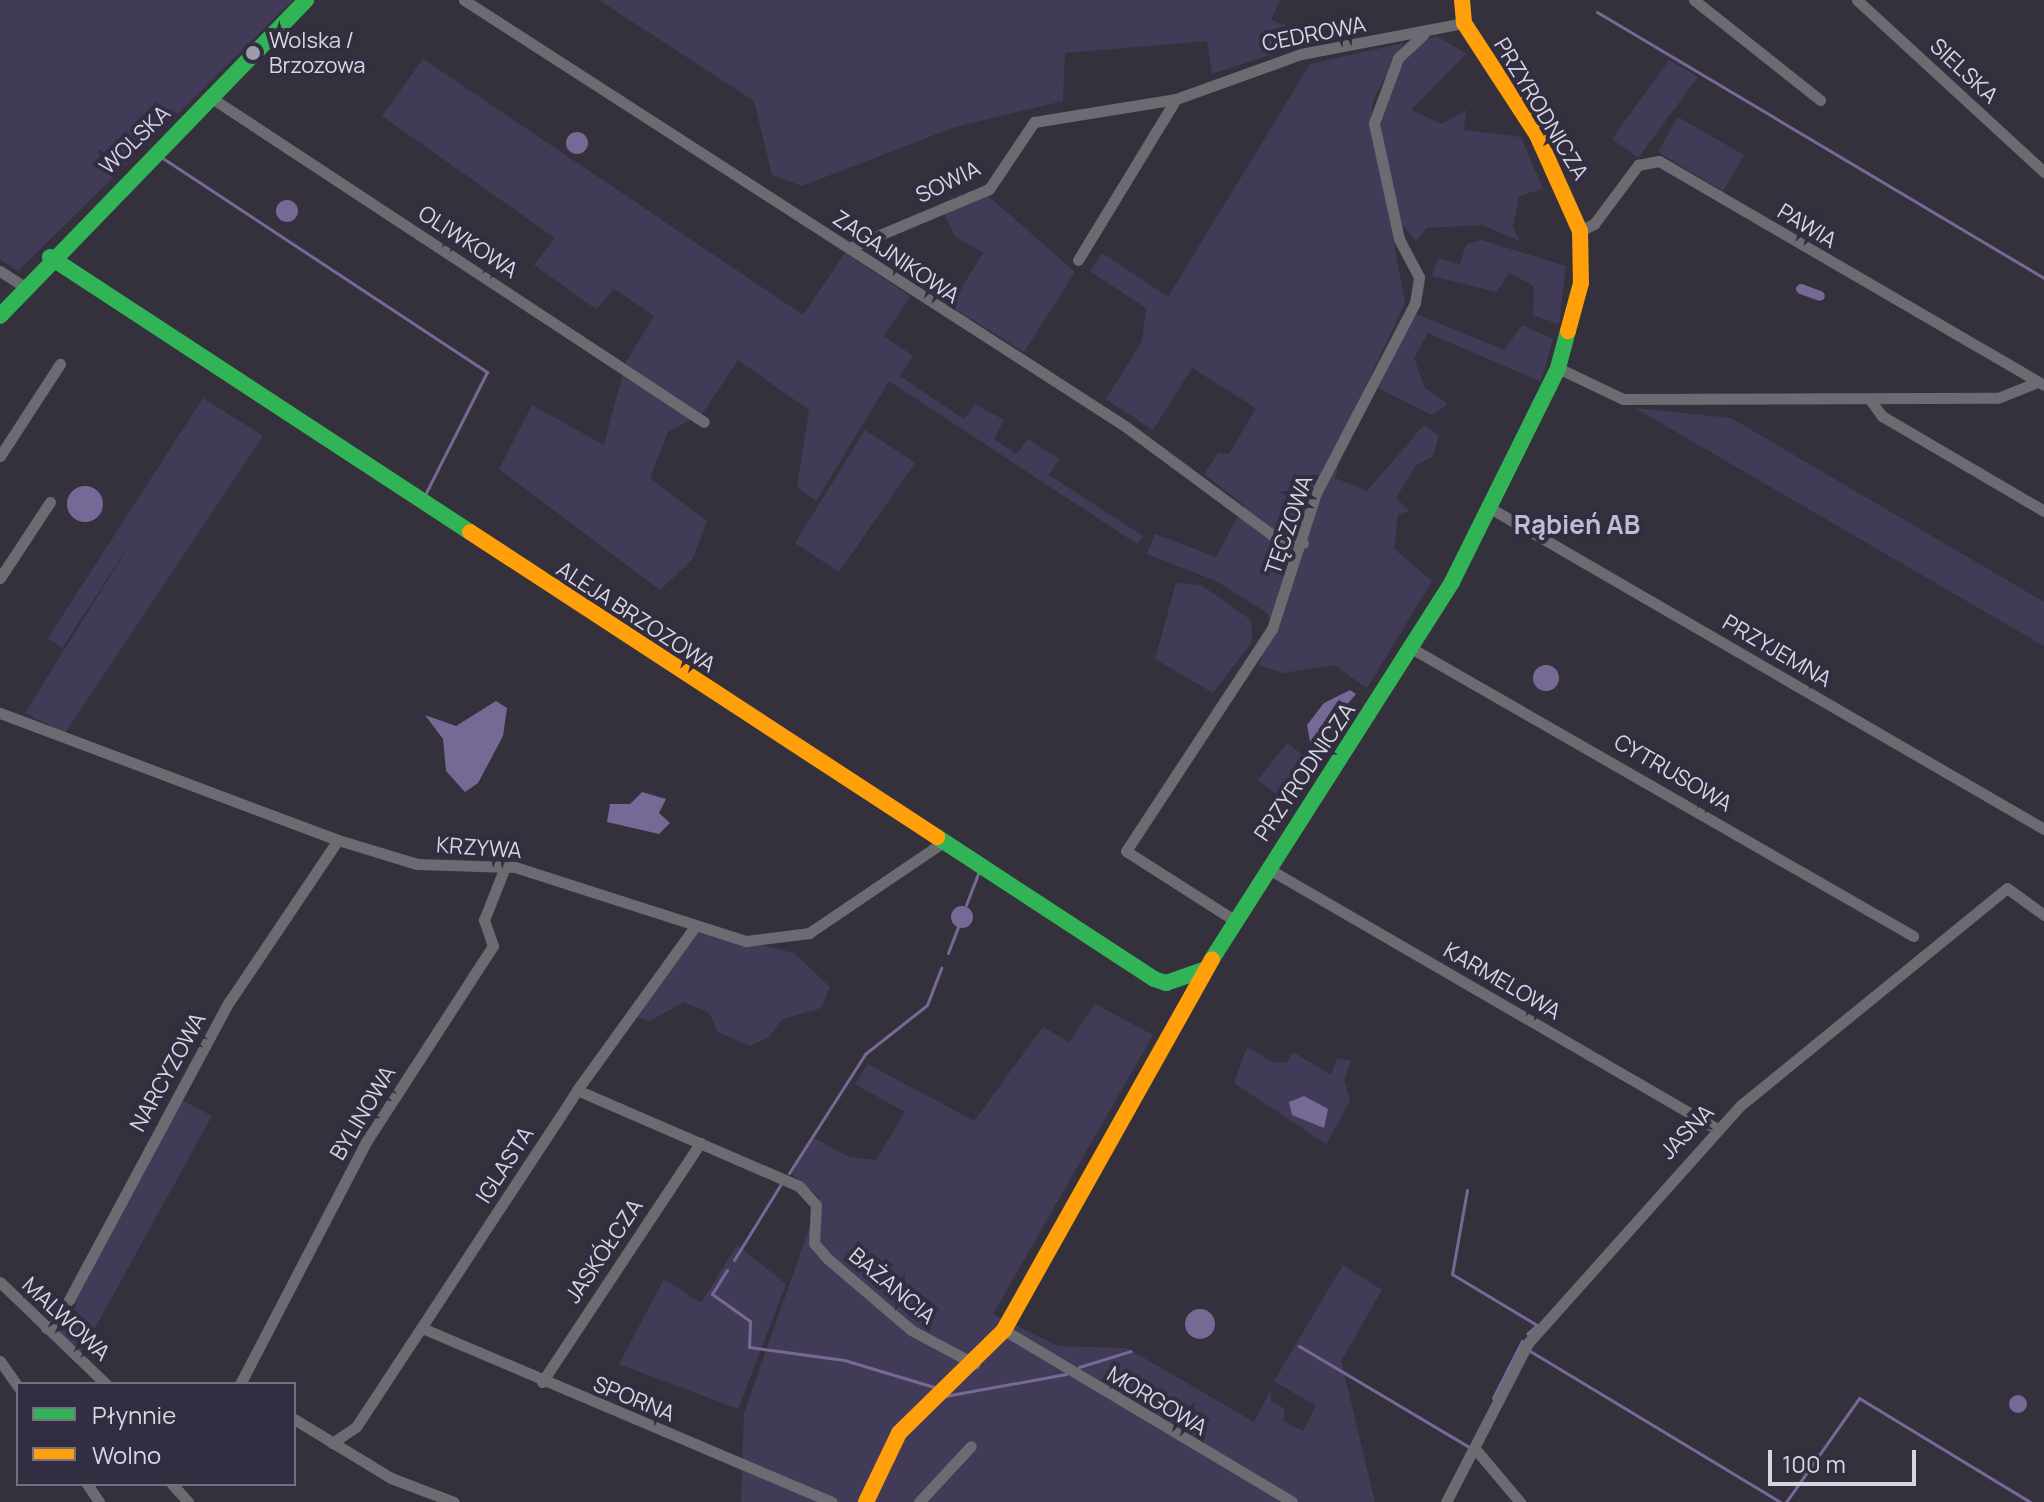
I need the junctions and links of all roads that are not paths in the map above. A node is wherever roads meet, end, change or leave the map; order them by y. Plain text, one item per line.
1 (306, 0) edge
2 (464, 0) edge
3 (1462, 0) edge
4 (1694, 0) edge
5 (1857, 0) edge
6 (1464, 23) junction
7 (1424, 34) junction
8 (210, 97) junction
9 (1176, 99) junction
10 (1820, 100) dead end
11 (1034, 122) joint
12 (2044, 172) edge
13 (1580, 231) junction
14 (851, 247) junction
15 (50, 257) junction
16 (1078, 260) dead end
17 (0, 271) edge
18 (23, 286) junction
19 (0, 316) edge
20 (60, 364) dead end
21 (1558, 368) junction
22 (2039, 384) edge
23 (1871, 401) junction
24 (704, 422) dead end
25 (0, 456) edge
26 (50, 502) dead end
27 (1490, 508) junction
28 (2044, 511) edge
29 (1303, 543) junction
30 (0, 578) edge
31 (1411, 648) junction
32 (0, 713) edge
33 (2044, 829) edge
34 (338, 840) junction
35 (942, 843) junction
36 (505, 867) junction
37 (1267, 868) junction
38 (2043, 913) edge
39 (1234, 920) junction
40 (693, 929) junction
41 (1913, 936) dead end
42 (1206, 969) junction
43 (577, 1090) junction
44 (1717, 1129) junction
45 (700, 1143) junction
46 (0, 1282) edge
47 (46, 1328) junction
48 (422, 1328) junction
49 (1004, 1330) junction
50 (0, 1361) edge
51 (976, 1364) junction
52 (104, 1382) edge
53 (241, 1382) edge
54 (542, 1382) junction
55 (16, 1384) edge
56 (296, 1420) edge
57 (356, 1427) junction
58 (332, 1443) junction
59 (971, 1446) dead end
60 (1477, 1451) junction
61 (348, 1454) junction
62 (174, 1486) edge
63 (188, 1502) edge
64 (454, 1502) edge
65 (832, 1502) edge
66 (866, 1502) edge
67 (919, 1502) edge
68 (1292, 1502) edge
69 (1446, 1502) edge
70 (1520, 1502) edge

1 - 8 street, WOLSKA
2 - 14 street, ZAGAJNIKOWA
3 - 6 street
4 - 10 street
5 - 12 street, SIELSKA
6 - 7 street, CEDROWA
6 - 13 street, PRZYRODNICZA
7 - 9 street, CEDROWA
7 - 29 street, TĘCZOWA
8 - 15 street, WOLSKA
8 - 24 street, OLIWKOWA
9 - 11 street, CEDROWA
9 - 16 street
11 - 14 street, SOWIA
13 - 21 street, PRZYRODNICZA
13 - 22 street, PAWIA
14 - 29 street, ZAGAJNIKOWA
15 - 18 street, WOLSKA
15 - 35 street, ALEJA BRZOZOWA
17 - 18 street
18 - 19 street, WOLSKA
20 - 25 street
21 - 23 street, PAWIA
21 - 27 street, PRZYRODNICZA
22 - 23 street, PAWIA
23 - 28 street
26 - 30 street
27 - 31 street, PRZYRODNICZA
27 - 33 street, PRZYJEMNA
29 - 39 street, TĘCZOWA
31 - 37 street, PRZYRODNICZA
31 - 41 street, CYTRUSOWA
32 - 34 street, KRZYWA
34 - 36 street, KRZYWA
34 - 47 street, NARCYZOWA
35 - 40 street, KRZYWA
35 - 42 street, ALEJA BRZOZOWA
36 - 40 street, KRZYWA
36 - 53 street, BYLINOWA
37 - 39 street, PRZYRODNICZA
37 - 44 street, KARMELOWA
38 - 44 street, JASNA
39 - 42 street, PRZYRODNICZA
40 - 43 street, IGLASTA
42 - 49 street, PRZYRODNICZA
43 - 45 street
43 - 48 street, IGLASTA
44 - 60 street, JASNA
45 - 51 street, BAŻANCIA
45 - 54 street, JASKÓŁCZA
46 - 47 street, MALWOWA
47 - 52 street, MALWOWA
48 - 54 street, SPORNA
48 - 57 street, IGLASTA
49 - 51 street, PRZYRODNICZA
49 - 68 street, MORGOWA
50 - 55 street
51 - 66 street, PRZYRODNICZA
54 - 65 street, SPORNA
56 - 58 street
57 - 58 street, IGLASTA
57 - 61 street, IGLASTA
58 - 61 street
59 - 67 street
60 - 69 street, JASNA
60 - 70 street
61 - 64 street
62 - 63 street

